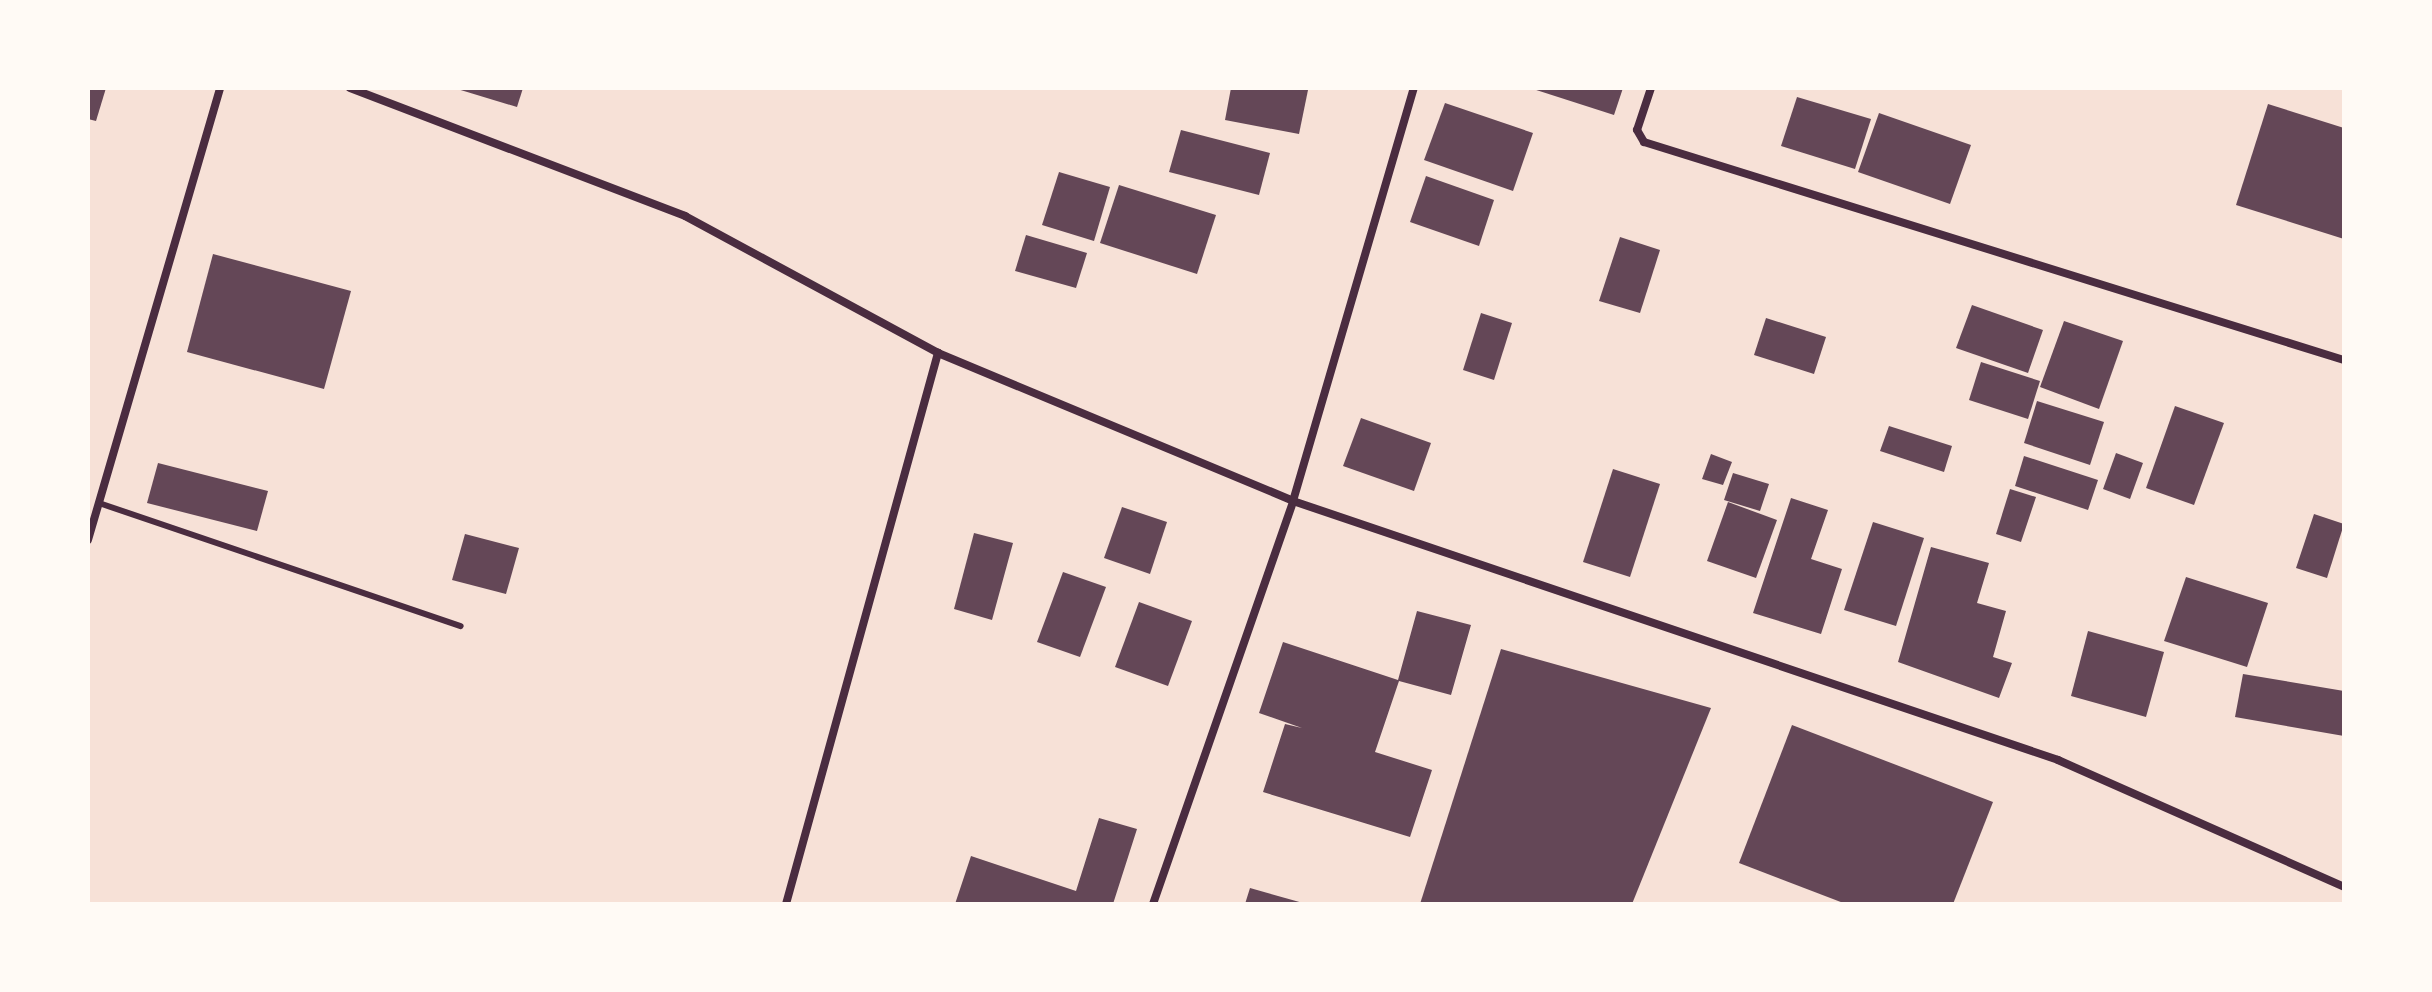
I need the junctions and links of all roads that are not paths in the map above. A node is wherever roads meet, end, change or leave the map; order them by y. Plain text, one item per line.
1 (220, 88) edge
2 (350, 88) edge
3 (1414, 88) edge
4 (1651, 88) edge
5 (938, 353) junction
6 (2344, 360) edge
7 (1293, 501) junction
8 (99, 503) junction
9 (88, 540) edge
10 (461, 626) dead end
11 (2344, 887) edge
12 (786, 904) edge
13 (1153, 904) edge

1 - 8 street
2 - 5 street
3 - 7 street
4 - 6 street
5 - 7 street
5 - 12 street
7 - 11 street
7 - 13 street
8 - 9 street
8 - 10 lane

